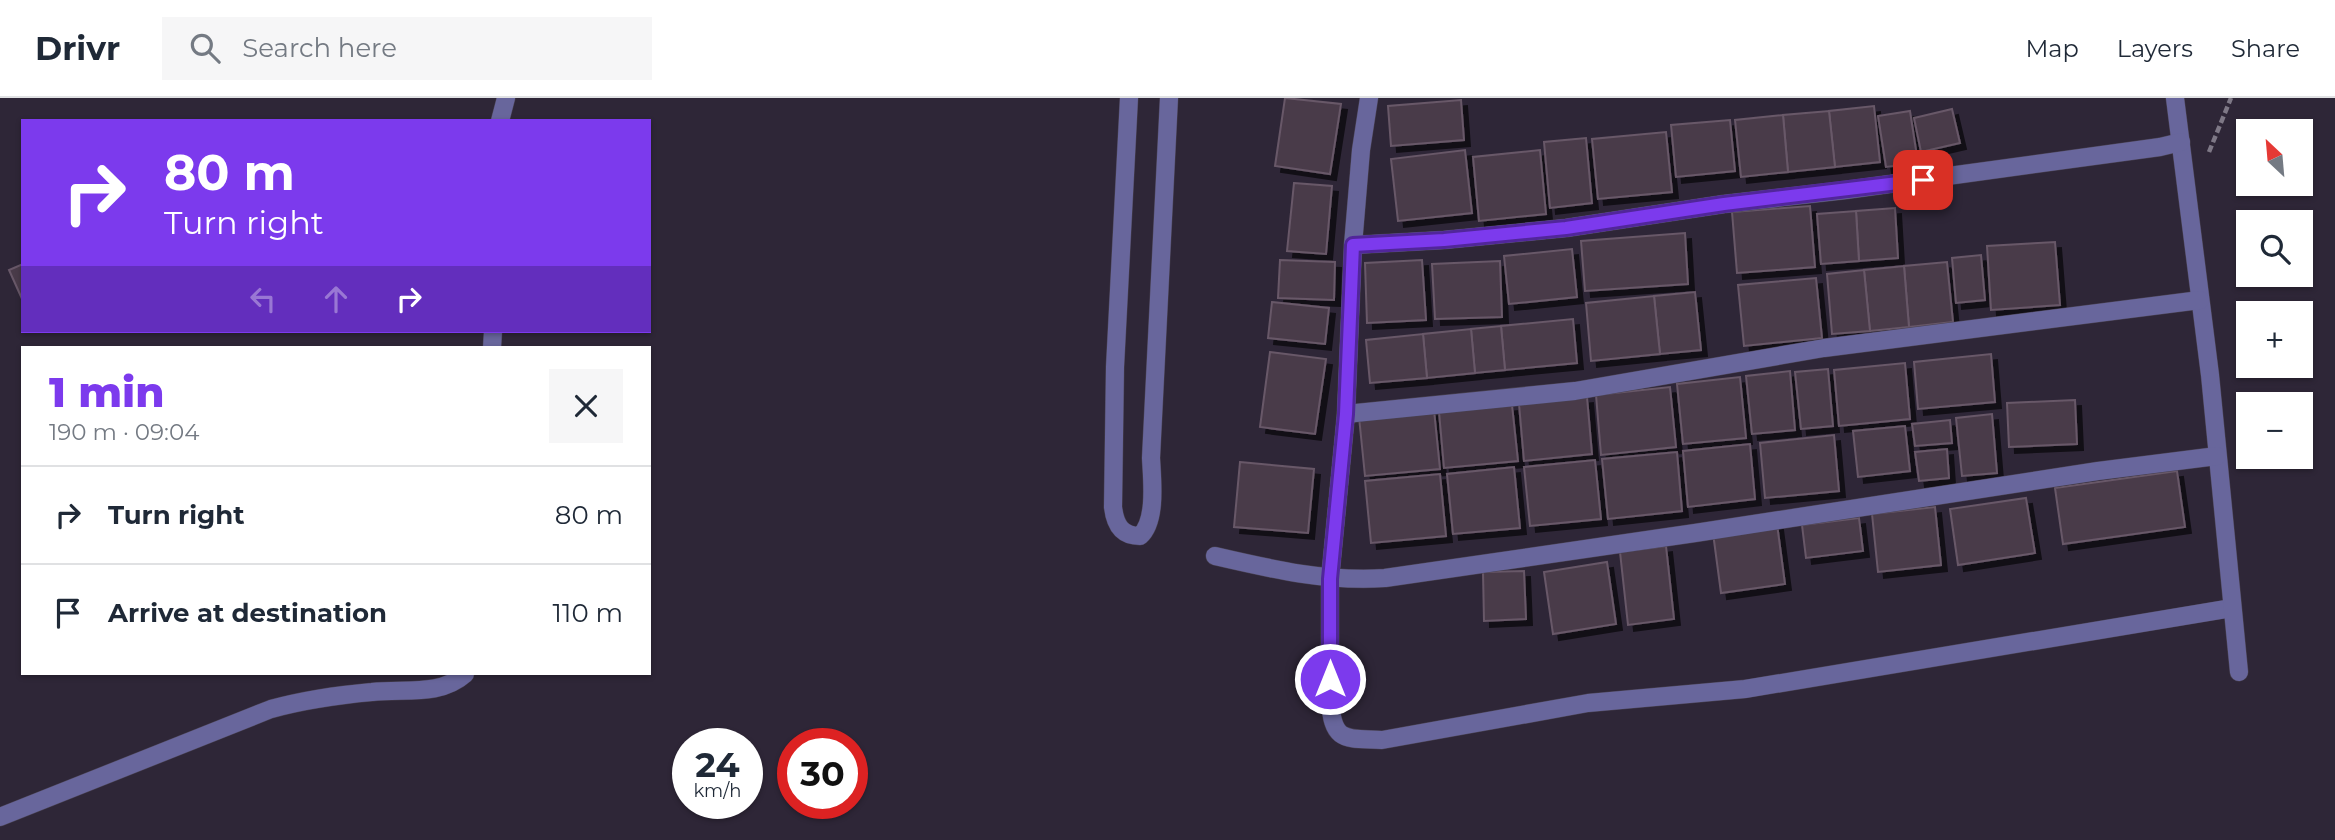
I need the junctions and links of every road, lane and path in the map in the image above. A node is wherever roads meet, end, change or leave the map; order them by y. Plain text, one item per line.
1 (506, 98) edge
2 (1129, 98) edge
3 (1169, 98) edge
4 (1369, 98) edge
5 (2175, 98) edge
6 (501, 119) edge
7 (2181, 142) junction
8 (1353, 245) junction
9 (2200, 300) junction
10 (1346, 414) junction
11 (2217, 456) junction
12 (1214, 556) dead end
13 (1330, 579) junction
14 (2232, 608) junction
15 (2239, 672) dead end
16 (463, 675) edge
17 (0, 817) edge

1 - 6 street
2 - 3 street
4 - 8 street
5 - 7 street
7 - 8 street
7 - 9 street
8 - 10 street
9 - 10 street
9 - 11 street
10 - 13 street
11 - 13 street
11 - 14 street
12 - 13 street
13 - 14 street
14 - 15 street
16 - 17 street

